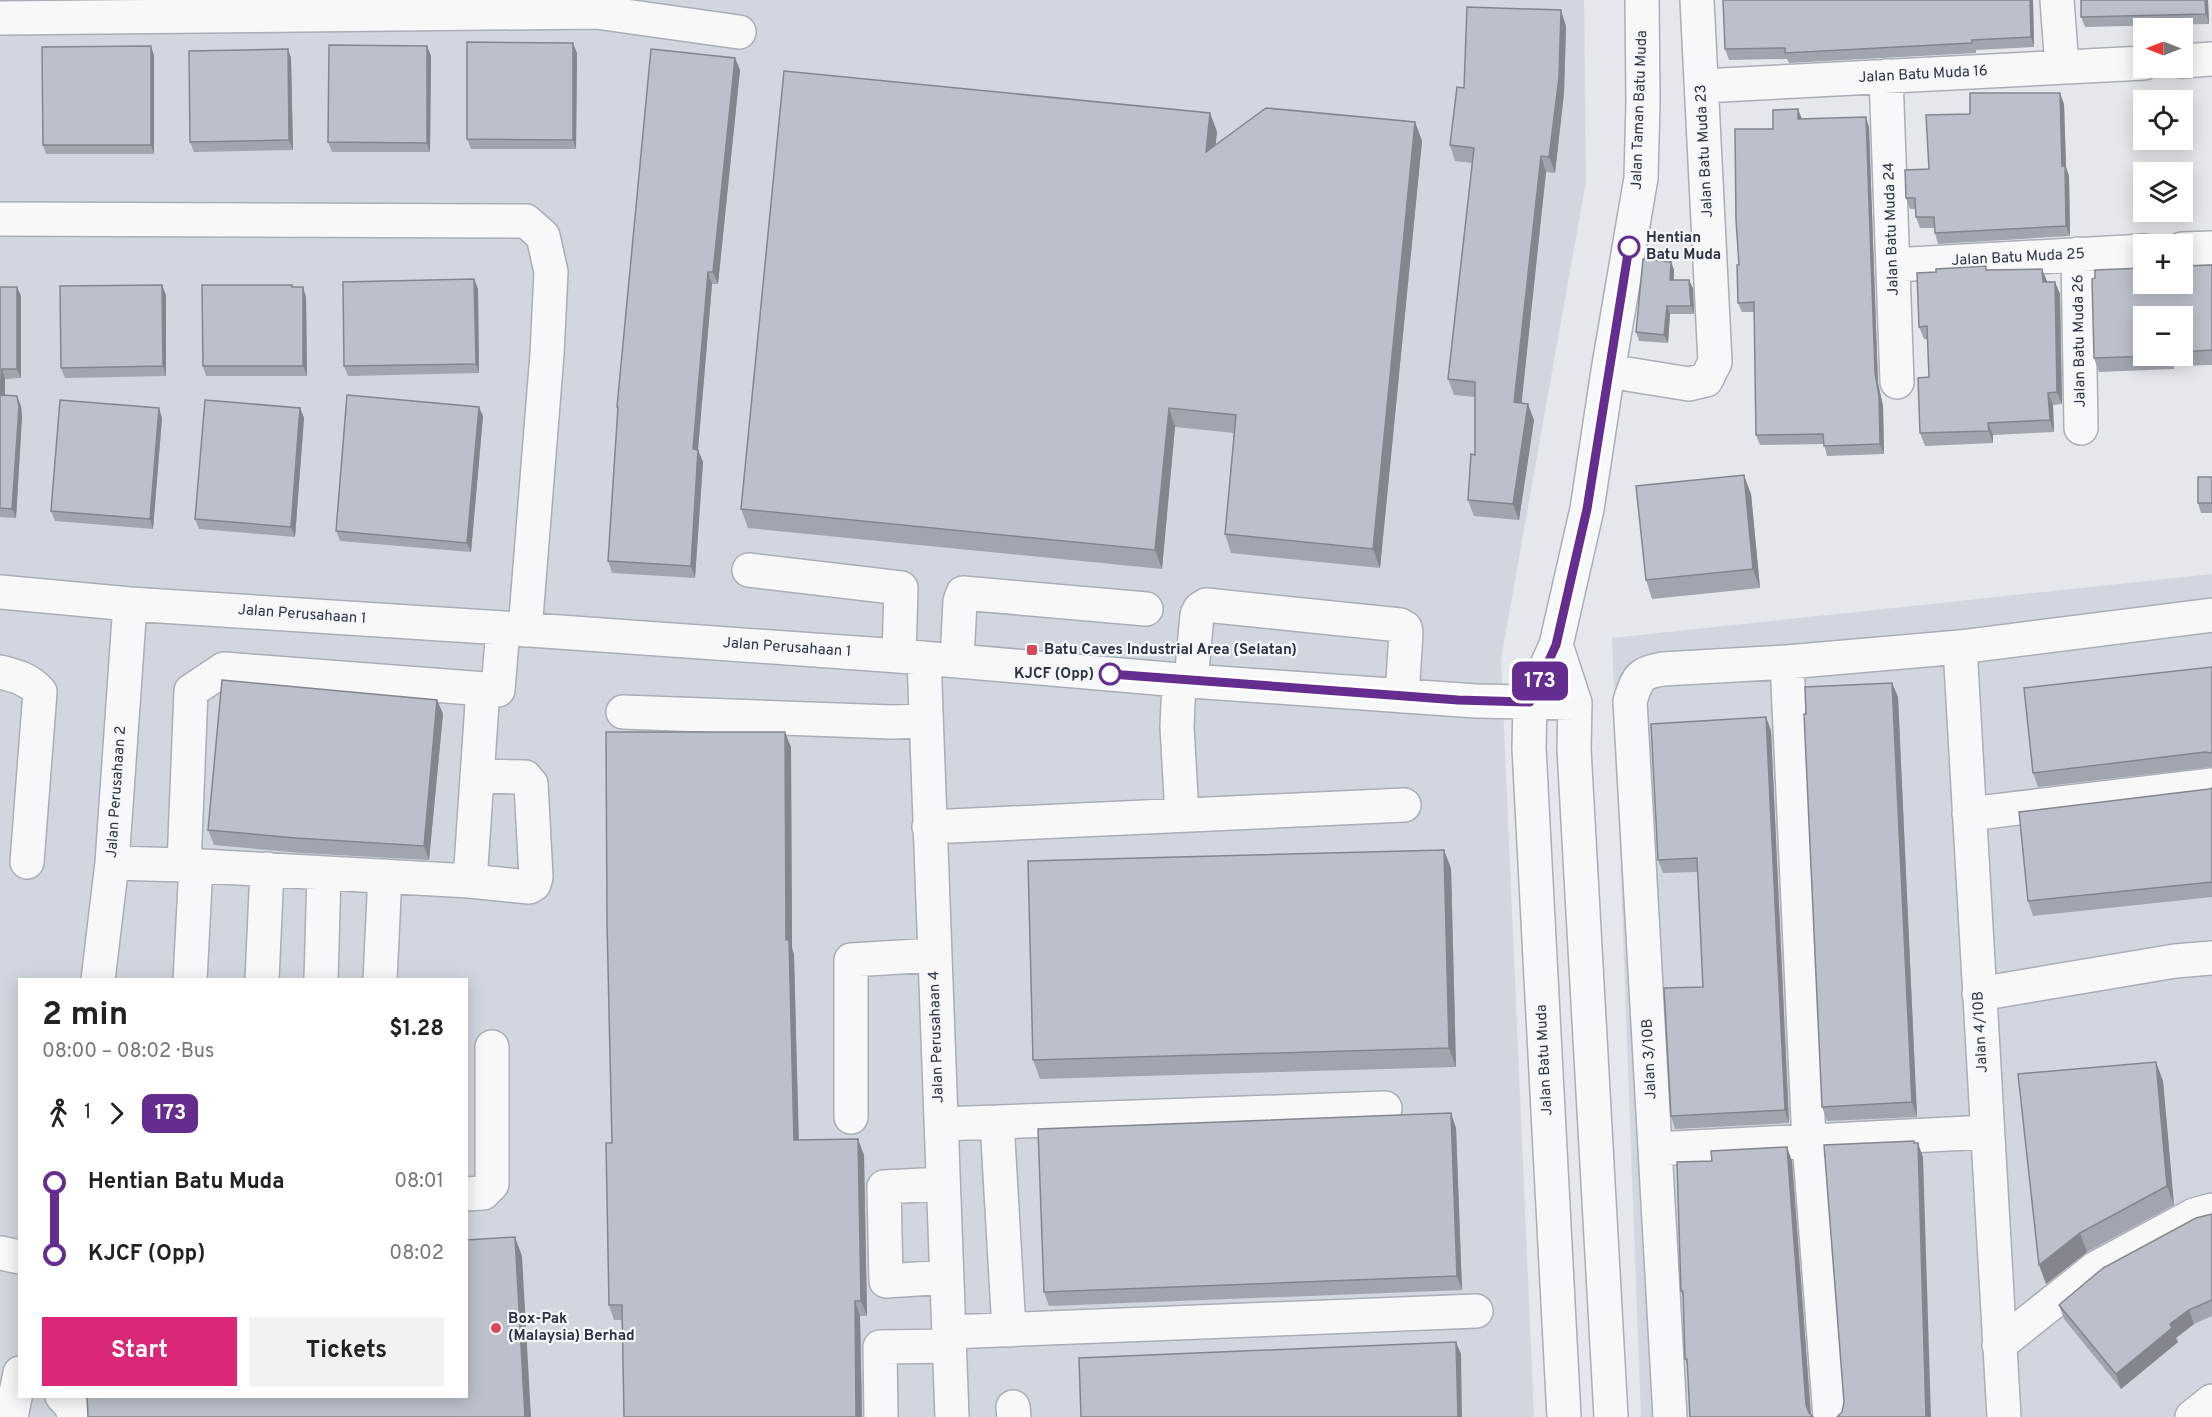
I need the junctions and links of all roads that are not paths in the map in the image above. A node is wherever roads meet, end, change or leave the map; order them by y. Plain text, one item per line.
1 (1642, 0) edge
2 (1697, 0) edge
3 (2057, 0) edge
4 (0, 18) edge
5 (739, 32) dead end
6 (2212, 59) edge
7 (2193, 60) edge
8 (2133, 64) edge
9 (2062, 67) junction
10 (1887, 76) junction
11 (1702, 86) junction
12 (0, 219) edge
13 (2212, 248) edge
14 (2193, 249) edge
15 (2133, 252) edge
16 (2078, 254) junction
17 (1893, 265) junction
18 (1608, 371) junction
19 (1897, 382) dead end
20 (2081, 428) dead end
21 (749, 570) dead end
22 (0, 592) edge
23 (130, 604) junction
24 (1146, 609) dead end
25 (2212, 615) edge
26 (514, 629) junction
27 (1556, 645) junction
28 (1960, 647) junction
29 (911, 657) junction
30 (957, 660) junction
31 (1787, 662) junction
32 (0, 672) edge
33 (1185, 681) junction
34 (483, 689) junction
35 (1402, 696) junction
36 (1530, 702) junction
37 (1575, 703) junction
38 (623, 711) dead end
39 (926, 722) junction
40 (478, 776) junction
41 (2212, 785) edge
42 (1404, 805) dead end
43 (1969, 814) junction
44 (1182, 815) junction
45 (929, 827) junction
46 (27, 862) dead end
47 (112, 863) junction
48 (190, 865) junction
49 (267, 869) junction
50 (324, 873) junction
51 (385, 876) junction
52 (470, 881) junction
53 (934, 955) junction
54 (2212, 958) edge
55 (98, 978) edge
56 (190, 978) edge
57 (262, 978) edge
58 (321, 978) edge
59 (380, 978) edge
60 (1979, 994) junction
61 (492, 1047) dead end
62 (1384, 1108) dead end
63 (851, 1117) dead end
64 (997, 1122) junction
65 (941, 1124) junction
66 (1987, 1132) junction
67 (1809, 1141) junction
68 (1655, 1149) junction
69 (943, 1184) junction
70 (468, 1194) edge
71 (2212, 1210) edge
72 (0, 1253) edge
73 (18, 1257) edge
74 (947, 1277) junction
75 (1476, 1311) dead end
76 (1010, 1330) junction
77 (949, 1339) junction
78 (1999, 1345) junction
79 (18, 1382) edge
80 (64, 1398) edge
81 (2212, 1401) edge
82 (11, 1417) edge
83 (74, 1417) edge
84 (881, 1417) edge
85 (952, 1417) edge
86 (1564, 1417) edge
87 (1611, 1417) edge
88 (1670, 1417) edge
89 (1830, 1417) edge
90 (2004, 1417) edge
91 (2192, 1417) edge

1 - 18 street, Jalan Taman Batu Muda
2 - 11 street, Jalan Batu Muda 23
3 - 9 street
4 - 5 street
6 - 7 street
8 - 9 street, Jalan Batu Muda 16
9 - 10 street, Jalan Batu Muda 16
10 - 11 street, Jalan Batu Muda 16
10 - 17 street, Jalan Batu Muda 24
11 - 18 street, Jalan Batu Muda 23
12 - 26 street
13 - 14 street
15 - 16 street, Jalan Batu Muda 25
16 - 17 street, Jalan Batu Muda 25
16 - 20 street, Jalan Batu Muda 26
17 - 19 street, Jalan Batu Muda 24
18 - 27 street, Jalan Taman Batu Muda
21 - 29 street, Jalan Perusahaan 4
22 - 23 street, Jalan Perusahaan 1
23 - 26 street, Jalan Perusahaan 1
23 - 47 street, Jalan Perusahaan 2
24 - 30 street
25 - 28 street
26 - 29 street, Jalan Perusahaan 1
26 - 34 street
27 - 36 street, Jalan Taman Batu Muda
27 - 37 street
28 - 31 street
28 - 43 street, Jalan 4/10B
29 - 30 street, Jalan Perusahaan 1
29 - 39 street, Jalan Perusahaan 4
30 - 33 street, Jalan Perusahaan 1
31 - 67 street
31 - 68 street, Jalan 3/10B
32 - 46 street
33 - 35 street, Jalan Perusahaan 1
33 - 35 street
33 - 44 street
34 - 40 street
34 - 48 street
35 - 36 street, Jalan Perusahaan 1
36 - 37 street, Jalan Perusahaan 1
36 - 86 street, Jalan Batu Muda
37 - 87 street
38 - 39 street
39 - 45 street, Jalan Perusahaan 4
40 - 52 street
40 - 52 street
41 - 43 street
42 - 44 street
43 - 60 street, Jalan 4/10B
44 - 45 street
45 - 53 street, Jalan Perusahaan 4
47 - 48 street
47 - 55 street, Jalan Perusahaan 2
48 - 49 street
48 - 56 street
49 - 50 street
49 - 57 street
50 - 51 street
50 - 58 street
51 - 52 street
51 - 59 street
53 - 63 street
53 - 65 street, Jalan Perusahaan 4
54 - 60 street
60 - 66 street, Jalan 4/10B
61 - 70 street
62 - 64 street
64 - 65 street
64 - 76 street
65 - 69 street, Jalan Perusahaan 4
66 - 67 street
66 - 78 street, Jalan 4/10B
67 - 68 street
67 - 89 street
68 - 88 street, Jalan 3/10B
69 - 74 street, Jalan Perusahaan 4
69 - 74 street
71 - 78 street
72 - 73 street
74 - 77 street, Jalan Perusahaan 4
75 - 76 street
76 - 77 street
77 - 84 street
77 - 85 street, Jalan Perusahaan 4
78 - 90 street, Jalan 4/10B
79 - 82 street
80 - 83 street
81 - 91 street

